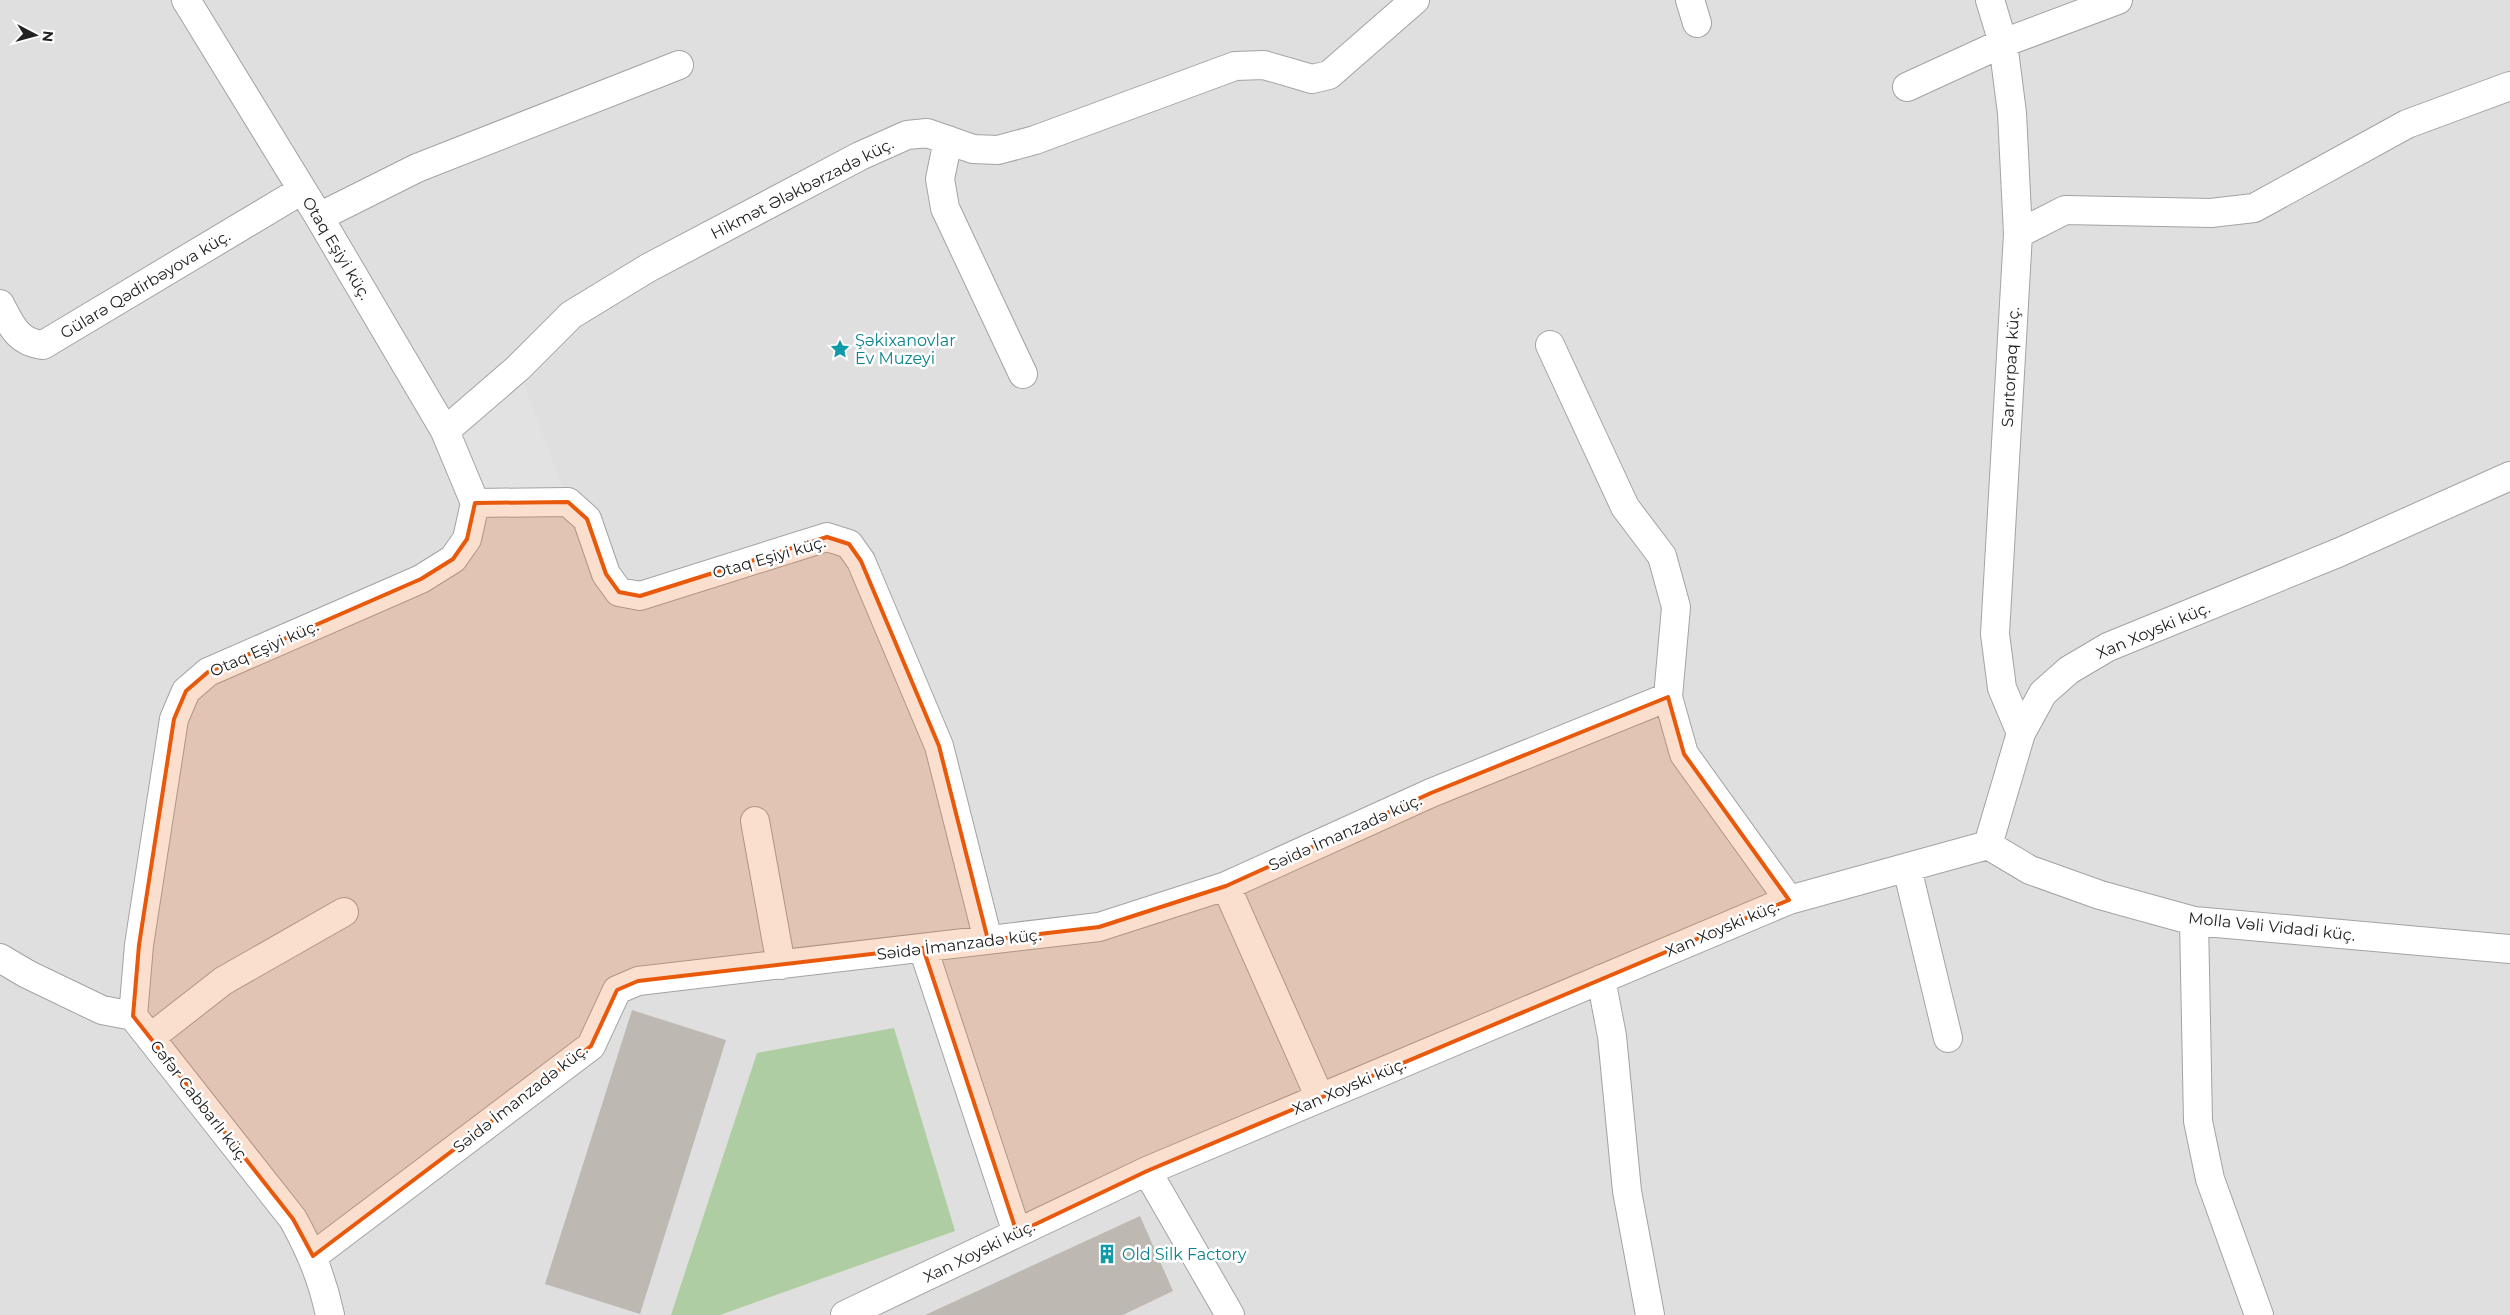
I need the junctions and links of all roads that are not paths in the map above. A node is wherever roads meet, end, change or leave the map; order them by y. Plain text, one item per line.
1 (186, 0) edge
2 (1415, 0) edge
3 (1990, 0) edge
4 (2118, 0) edge
5 (2003, 43) junction
6 (678, 65) dead end
7 (2510, 86) edge
8 (1907, 87) dead end
9 (948, 140) junction
10 (302, 190) junction
11 (319, 217) junction
12 (2018, 234) junction
13 (0, 304) edge
14 (1550, 345) dead end
15 (1023, 374) dead end
16 (445, 431) junction
17 (2510, 476) edge
18 (475, 503) junction
19 (1668, 697) junction
20 (2021, 733) junction
21 (755, 821) dead end
22 (1988, 845) junction
23 (1907, 868) junction
24 (1226, 886) junction
25 (1789, 900) junction
26 (344, 912) dead end
27 (2194, 921) junction
28 (988, 940) junction
29 (923, 948) junction
30 (2510, 949) edge
31 (0, 958) edge
32 (782, 965) junction
33 (1601, 979) junction
34 (134, 1016) junction
35 (150, 1038) junction
36 (1948, 1038) dead end
37 (1320, 1098) junction
38 (1148, 1171) junction
39 (1017, 1233) junction
40 (313, 1256) junction
41 (330, 1315) edge
42 (845, 1315) edge
43 (1230, 1315) edge
44 (1650, 1315) edge
45 (2259, 1315) edge

1 - 10 street, Otaq Eşiyi küç.
2 - 9 street, Hikmət Ələkbərzadə küç.
3 - 5 street, Sarıtorpaq küç.
4 - 5 street
5 - 8 street
5 - 12 street, Sarıtorpaq küç.
6 - 11 street
7 - 12 street
9 - 15 street
9 - 16 street, Hikmət Ələkbərzadə küç.
10 - 11 street, Otaq Eşiyi küç.
10 - 13 street, Gülarə Qədirbəyova küç.
11 - 16 street, Otaq Eşiyi küç.
12 - 20 street, Sarıtorpaq küç.
14 - 19 street
16 - 18 street, Otaq Eşiyi küç.
17 - 20 street, Xan Xoyski küç.
18 - 28 street, Otaq Eşiyi küç.
18 - 34 street, Otaq Eşiyi küç.
19 - 24 street, Səidə İmanzadə küç.
19 - 25 street
20 - 22 street, Xan Xoyski küç.
21 - 32 street
22 - 23 street, Xan Xoyski küç.
22 - 27 street, Molla Vəli Vidadi küç.
23 - 25 street, Xan Xoyski küç.
23 - 36 street
24 - 28 street, Səidə İmanzadə küç.
24 - 37 street
25 - 33 street, Xan Xoyski küç.
26 - 35 street
27 - 30 street, Molla Vəli Vidadi küç.
27 - 45 street
28 - 29 street, Səidə İmanzadə küç.
29 - 32 street, Səidə İmanzadə küç.
29 - 39 street
31 - 34 street
32 - 40 street, Səidə İmanzadə küç.
33 - 37 street, Xan Xoyski küç.
33 - 44 street
34 - 35 street, Cəfər Cabbarlı küç.
35 - 40 street, Cəfər Cabbarlı küç.
37 - 38 street, Xan Xoyski küç.
38 - 39 street, Xan Xoyski küç.
38 - 43 street
39 - 42 street, Xan Xoyski küç.
40 - 41 street, Cəfər Cabbarlı küç.

